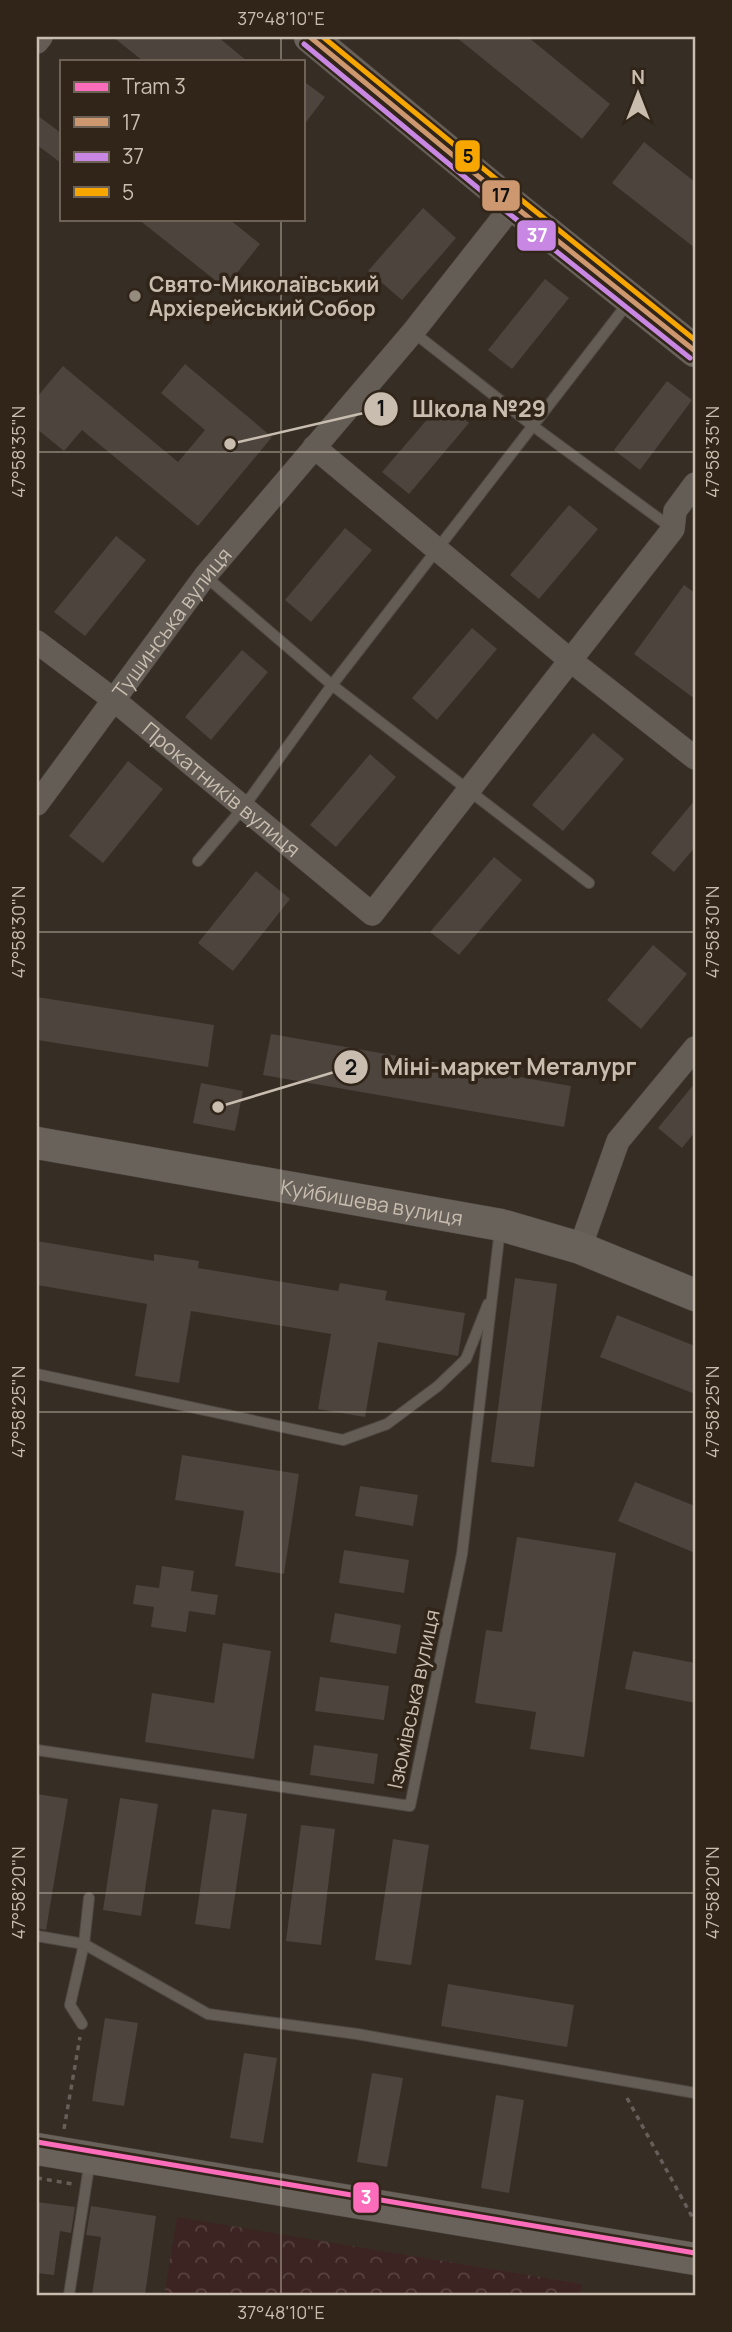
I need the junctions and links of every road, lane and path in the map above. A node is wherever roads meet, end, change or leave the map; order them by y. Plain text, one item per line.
1 (41, 37) edge
2 (310, 37) edge
3 (37, 42) edge
4 (513, 205) junction
5 (631, 300) junction
6 (414, 332) junction
7 (695, 351) edge
8 (533, 426) junction
9 (314, 447) junction
10 (695, 484) edge
11 (673, 529) junction
12 (436, 550) junction
13 (205, 576) junction
14 (37, 642) edge
15 (569, 660) junction
16 (332, 685) junction
17 (114, 700) junction
18 (695, 758) edge
19 (468, 790) junction
20 (37, 804) edge
21 (243, 808) junction
22 (198, 861) dead end
23 (589, 883) dead end
24 (695, 1048) edge
25 (37, 1143) edge
26 (501, 1225) junction
27 (580, 1248) junction
28 (493, 1289) junction
29 (695, 1295) edge
30 (37, 1374) edge
31 (37, 1750) edge
32 (89, 1898) dead end
33 (37, 1936) edge
34 (83, 1944) junction
35 (82, 2024) joint
36 (617, 2078) junction
37 (695, 2093) edge
38 (48, 2151) edge
39 (88, 2172) junction
40 (37, 2178) edge
41 (695, 2222) edge
42 (695, 2259) edge
43 (69, 2295) edge

1 - 3 street
2 - 4 main road
4 - 5 main road
4 - 6 street, Тушинська вулиця
5 - 7 main road
5 - 8 lane
6 - 8 lane
6 - 9 street, Тушинська вулиця
8 - 11 lane
8 - 12 lane
9 - 12 street
9 - 13 street, Тушинська вулиця
10 - 11 street
11 - 15 street
12 - 15 street
12 - 16 lane
13 - 16 lane
13 - 17 street, Тушинська вулиця
14 - 17 street, Прокатників вулиця
15 - 18 street
15 - 19 street
16 - 19 lane
16 - 21 lane
17 - 20 street, Тушинська вулиця
17 - 21 street, Прокатників вулиця
19 - 21 street, Прокатників вулиця
19 - 23 lane
21 - 22 lane
24 - 27 street
25 - 26 main road, Куйбишева вулиця
26 - 27 main road, Куйбишева вулиця
26 - 28 lane, Ізюмівська вулиця
27 - 29 main road, Куйбишева вулиця
28 - 30 lane
28 - 31 lane, Ізюмівська вулиця
32 - 34 lane
33 - 34 lane
34 - 35 lane
34 - 36 lane
35 - 38 path
36 - 37 lane
36 - 41 path
38 - 39 main road
39 - 40 path
39 - 42 main road
39 - 43 lane

